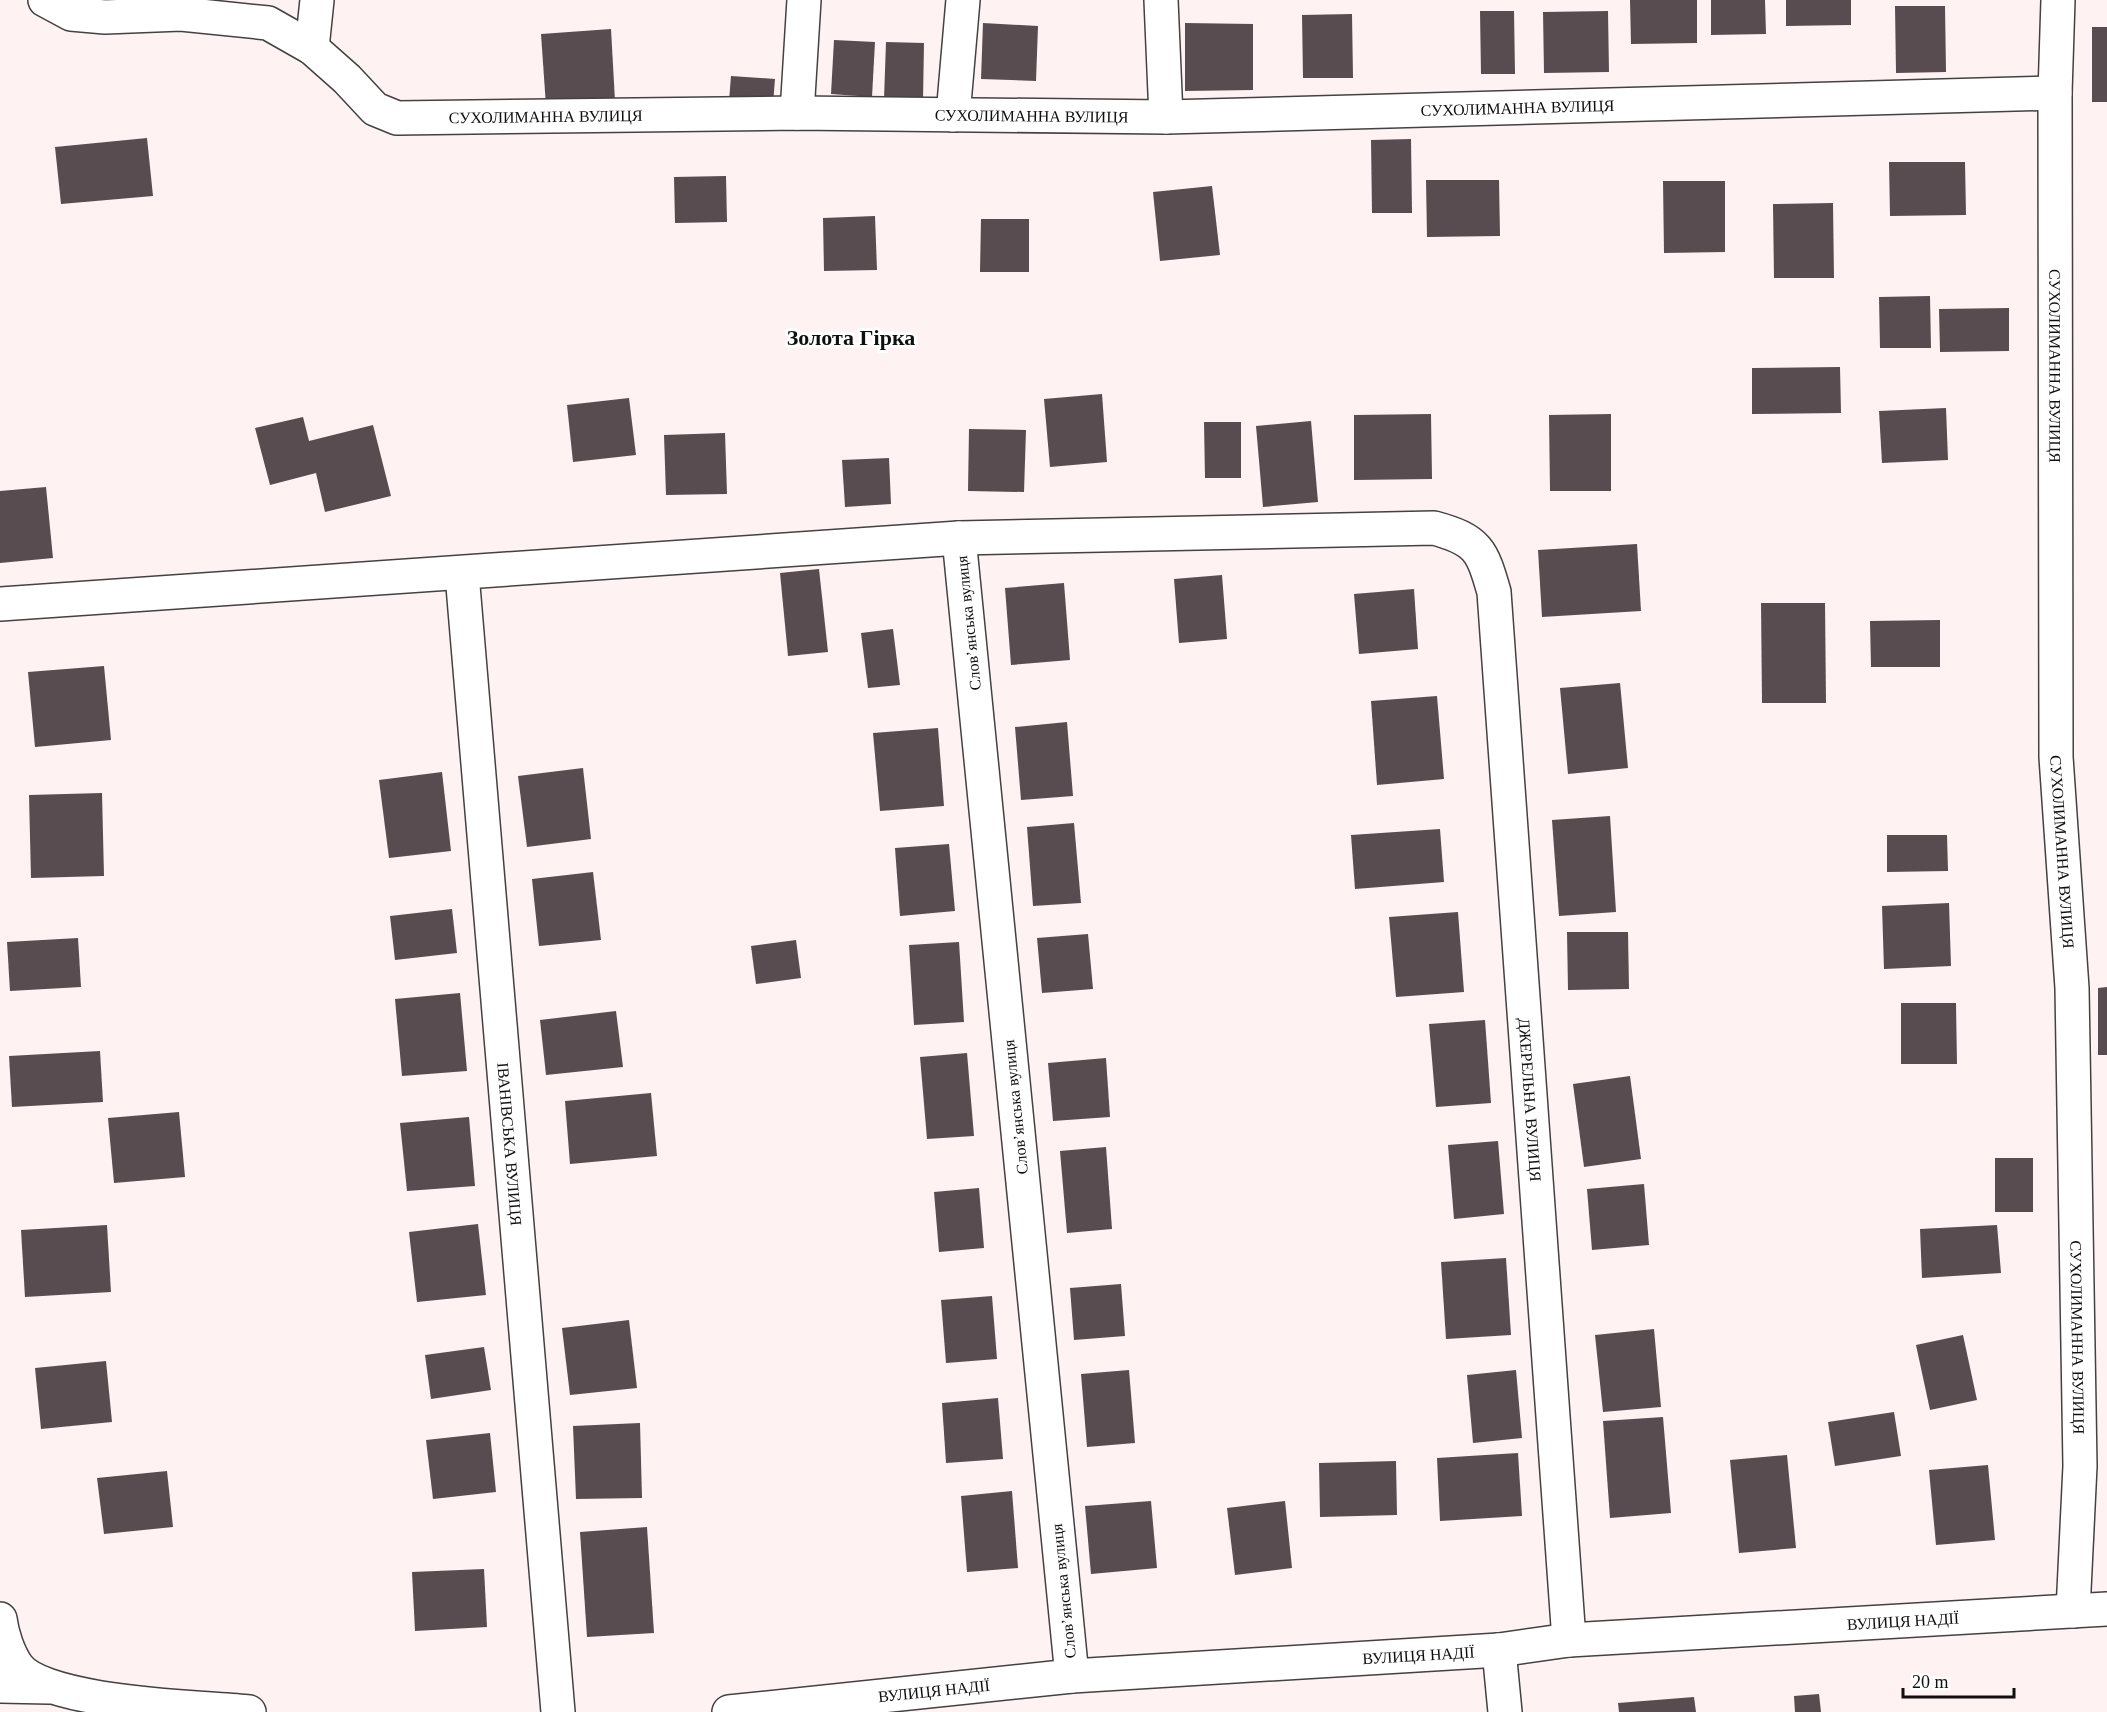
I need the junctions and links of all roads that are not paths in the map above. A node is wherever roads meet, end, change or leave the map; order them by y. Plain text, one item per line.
1 (45, 0) edge
2 (316, 0) edge
3 (804, 0) edge
4 (963, 0) edge
5 (1161, 0) edge
6 (2058, 0) edge
7 (312, 48) junction
8 (2055, 93) junction
9 (797, 113) junction
10 (953, 115) junction
11 (1166, 117) junction
12 (959, 538) junction
13 (462, 574) junction
14 (0, 604) edge
15 (2107, 1609) edge
16 (2073, 1611) junction
17 (0, 1619) edge
18 (1569, 1640) junction
19 (1499, 1650) junction
20 (1072, 1676) junction
21 (0, 1686) edge
22 (49, 1687) junction
23 (249, 1712) edge
24 (558, 1712) edge
25 (729, 1712) edge
26 (1504, 1712) edge

1 - 7 street, СУХОЛИМАННА ВУЛИЦЯ
2 - 7 street
3 - 9 street
4 - 10 street
5 - 11 street
6 - 8 street, СУХОЛИМАННА ВУЛИЦЯ
7 - 9 street, СУХОЛИМАННА ВУЛИЦЯ
8 - 11 street, СУХОЛИМАННА ВУЛИЦЯ
8 - 16 street, СУХОЛИМАННА ВУЛИЦЯ
9 - 10 street, СУХОЛИМАННА ВУЛИЦЯ
10 - 11 street, СУХОЛИМАННА ВУЛИЦЯ
12 - 13 street
12 - 18 street, ДЖЕРЕЛЬНА ВУЛИЦЯ
12 - 20 street, Словʼянська вулиця
13 - 14 street
13 - 24 street, ІВАНІВСЬКА ВУЛИЦЯ
15 - 16 street, ВУЛИЦЯ НАДІЇ
16 - 18 street, ВУЛИЦЯ НАДІЇ
17 - 22 street
18 - 19 street, ВУЛИЦЯ НАДІЇ
19 - 20 street, ВУЛИЦЯ НАДІЇ
19 - 26 street
20 - 25 street, ВУЛИЦЯ НАДІЇ
21 - 22 street
22 - 23 street

